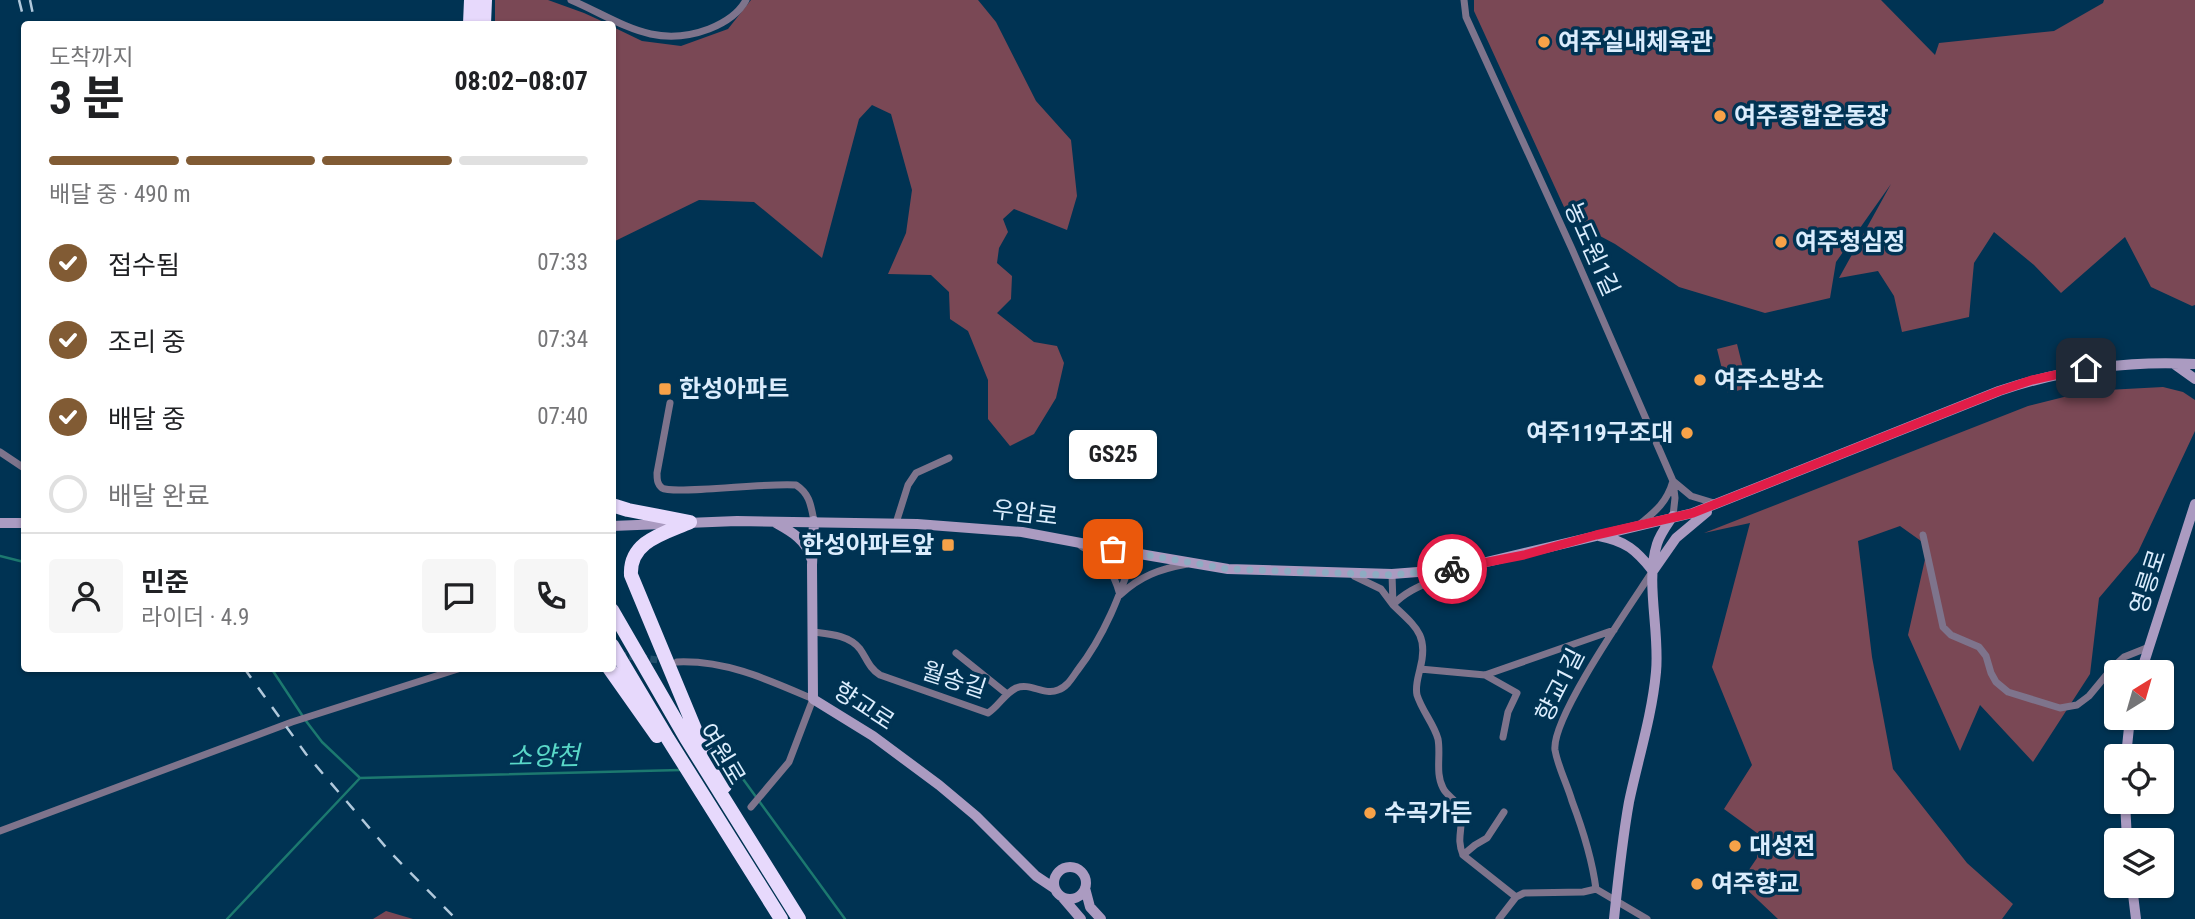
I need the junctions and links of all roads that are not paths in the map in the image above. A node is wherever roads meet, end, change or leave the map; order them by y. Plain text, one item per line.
1 (471, 0) edge
2 (485, 0) edge
3 (571, 0) edge
4 (746, 0) edge
5 (1464, 0) edge
6 (470, 21) edge
7 (484, 21) edge
8 (2195, 355) edge
9 (2171, 363) junction
10 (2195, 364) edge
11 (2195, 379) edge
12 (670, 403) dead end
13 (0, 452) edge
14 (949, 458) dead end
15 (21, 466) edge
16 (1673, 481) junction
17 (1717, 504) junction
18 (2195, 504) edge
19 (616, 506) edge
20 (1673, 516) junction
21 (771, 521) junction
22 (814, 521) junction
23 (0, 523) edge
24 (21, 523) edge
25 (690, 523) junction
26 (896, 523) junction
27 (1639, 524) junction
28 (616, 526) edge
29 (1596, 535) junction
30 (1923, 535) dead end
31 (1071, 540) junction
32 (1134, 553) junction
33 (1190, 563) junction
34 (812, 565) junction
35 (1457, 569) junction
36 (1653, 571) junction
37 (1349, 574) junction
38 (1392, 575) junction
39 (1120, 595) junction
40 (1393, 605) junction
41 (616, 616) edge
42 (1614, 630) junction
43 (813, 632) junction
44 (2149, 647) junction
45 (616, 652) edge
46 (956, 653) dead end
47 (2145, 660) edge
48 (677, 662) tunnel mouth
49 (1420, 669) junction
50 (447, 672) edge
51 (613, 672) edge
52 (1485, 675) junction
53 (1007, 694) junction
54 (813, 699) junction
55 (691, 736) junction
56 (1503, 737) dead end
57 (665, 741) junction
58 (751, 807) dead end
59 (1504, 812) dead end
60 (0, 831) edge
61 (1463, 856) junction
62 (1027, 865) junction
63 (1060, 869) junction
64 (1054, 888) junction
65 (1085, 888) junction
66 (1596, 888) junction
67 (1516, 897) junction
68 (1063, 898) junction
69 (2133, 898) edge
70 (1616, 899) junction
71 (781, 919) edge
72 (799, 919) edge
73 (1081, 919) edge
74 (1101, 919) edge
75 (1499, 919) edge
76 (1614, 919) edge
77 (1647, 919) edge
78 (2136, 919) edge

1 - 6 highway
2 - 7 highway
3 - 4 street
5 - 16 street, 농도원1길
8 - 9 main road
9 - 10 main road, 우암로
9 - 11 main road
9 - 17 main road, 우암로
12 - 22 street
13 - 15 street
14 - 26 street
16 - 17 street
16 - 20 street, 농도원1길
16 - 27 street
17 - 20 main road, 우암로
17 - 36 main road
18 - 44 main road, 영릉로
19 - 25 highway
20 - 27 main road, 우암로
20 - 36 main road, 향교1길
21 - 22 main road, 우암로
21 - 25 main road, 우암로
21 - 34 main road
22 - 26 main road, 우암로
22 - 34 main road, 향교로
23 - 24 main road
25 - 28 main road, 우암로
25 - 55 highway
26 - 31 main road, 우암로
27 - 29 main road, 우암로
29 - 35 main road, 우암로
29 - 36 main road
30 - 44 street
31 - 32 main road, 우암로
31 - 39 street
32 - 33 main road, 우암로
32 - 39 street, 월송길
33 - 37 main road, 우암로
33 - 39 street
34 - 43 main road, 향교로
35 - 38 main road, 우암로
35 - 40 street
36 - 42 street, 향교1길
36 - 70 main road, 향교1길
37 - 38 main road, 우암로
37 - 40 street
38 - 40 street
39 - 53 street, 월송길
40 - 49 street
41 - 55 highway, 여원로
42 - 52 street
42 - 66 street, 향교1길
43 - 53 street, 월송길
43 - 54 main road, 향교로
44 - 47 main road, 영릉로
45 - 57 highway, 여원로
46 - 53 street
48 - 54 street
49 - 52 street
49 - 61 street
50 - 60 street
51 - 57 highway
52 - 56 street
54 - 58 street
54 - 62 main road, 향교로
55 - 72 highway, 여원로
57 - 71 highway, 여원로
59 - 61 street
61 - 67 street
62 - 63 main road
62 - 64 main road, 향교로
63 - 64 main road
63 - 65 main road
64 - 68 main road
65 - 68 main road
65 - 74 main road
66 - 67 street
66 - 70 street
67 - 75 street
68 - 73 main road
69 - 78 main road
70 - 76 main road, 향교1길
70 - 77 street

